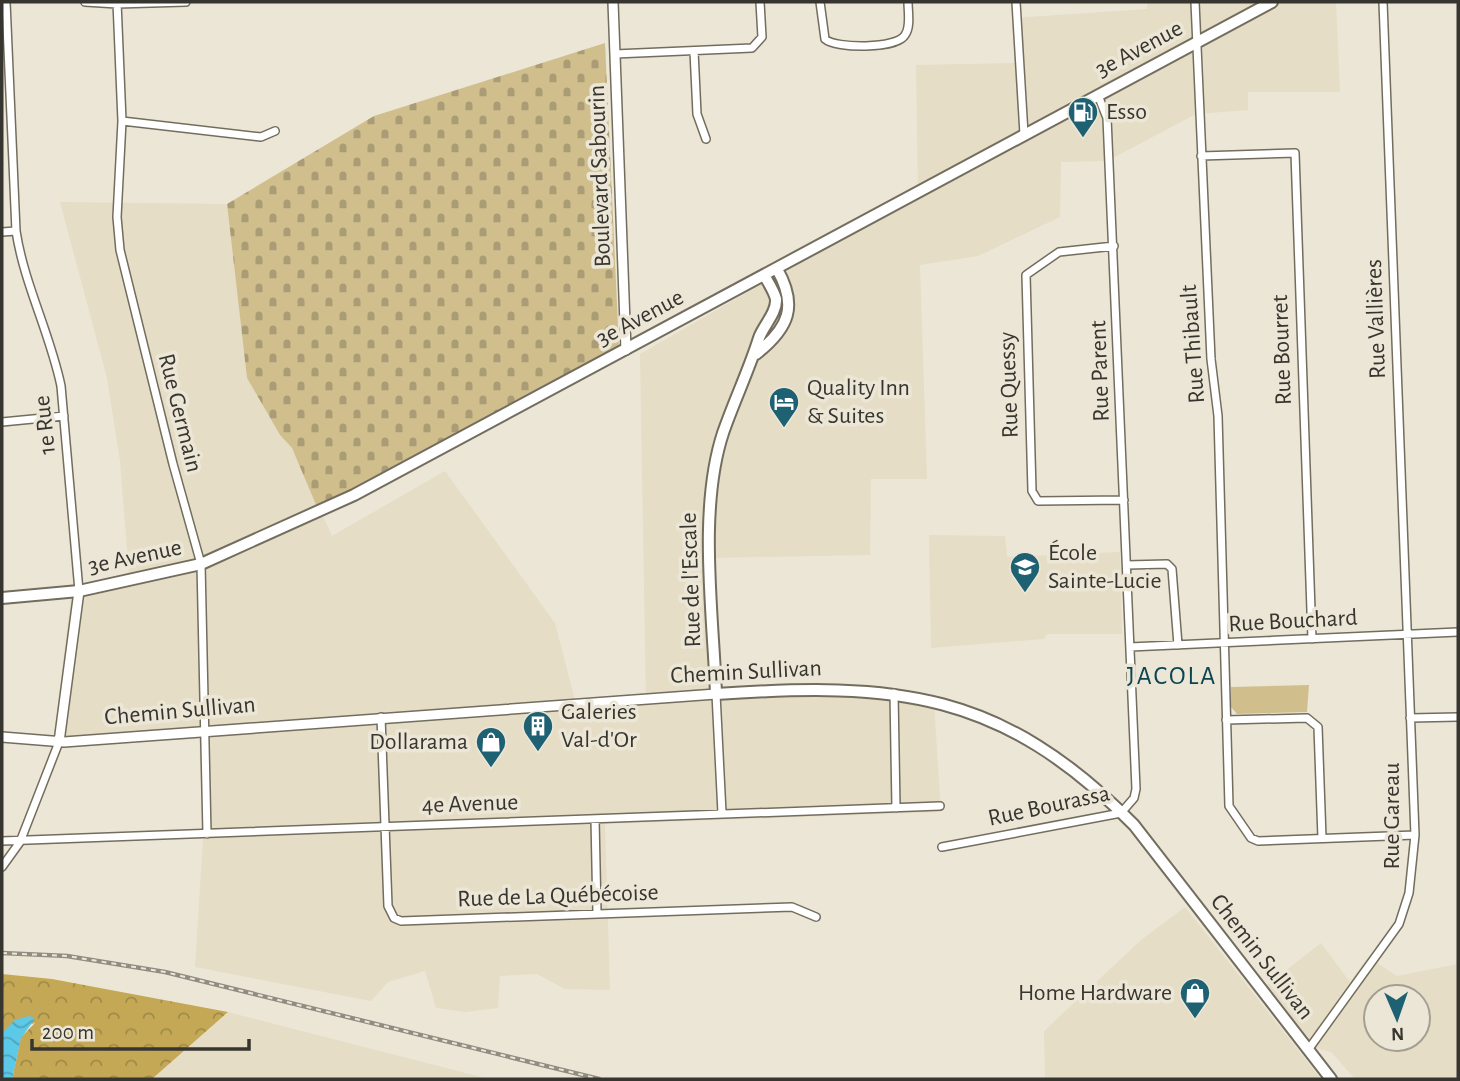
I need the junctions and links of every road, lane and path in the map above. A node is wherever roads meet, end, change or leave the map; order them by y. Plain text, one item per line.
1 (6, 2) edge
2 (85, 2) edge
3 (186, 2) edge
4 (613, 2) edge
5 (761, 2) edge
6 (820, 2) edge
7 (908, 2) edge
8 (1016, 2) edge
9 (1195, 2) edge
10 (1272, 2) edge
11 (1383, 2) edge
12 (117, 3) edge
13 (1197, 41) junction
14 (694, 51) junction
15 (615, 54) junction
16 (1098, 94) junction
17 (122, 121) junction
18 (275, 131) dead end
19 (1024, 134) junction
20 (706, 139) dead end
21 (1201, 156) junction
22 (16, 231) junction
23 (2, 232) edge
24 (1114, 246) junction
25 (777, 269) junction
26 (764, 275) junction
27 (625, 350) junction
28 (756, 354) junction
29 (64, 416) junction
30 (2, 422) edge
31 (1124, 500) junction
32 (201, 564) junction
33 (1127, 565) junction
34 (79, 591) junction
35 (2, 598) edge
36 (1458, 632) edge
37 (1407, 634) junction
38 (1312, 639) junction
39 (1222, 644) junction
40 (1178, 645) junction
41 (1130, 647) junction
42 (894, 693) junction
43 (716, 694) junction
44 (381, 717) junction
45 (1458, 717) edge
46 (1410, 718) junction
47 (1226, 720) junction
48 (204, 731) junction
49 (2, 737) edge
50 (60, 741) junction
51 (940, 806) dead end
52 (896, 808) junction
53 (722, 813) junction
54 (1121, 813) junction
55 (595, 819) junction
56 (385, 826) junction
57 (207, 834) junction
58 (1415, 835) junction
59 (1322, 838) junction
60 (2, 841) edge
61 (20, 842) junction
62 (942, 847) dead end
63 (2, 866) edge
64 (597, 913) junction
65 (816, 917) dead end
66 (1308, 1050) junction
67 (1331, 1079) edge

1 - 22 street, 1e Rue
2 - 12 street
3 - 12 street
4 - 15 street, Boulevard Sabourin
5 - 14 street
6 - 7 street
8 - 19 street
9 - 13 street, Rue Thibault
10 - 13 main road, 3e Avenue
11 - 37 street, Rue Vallières
12 - 17 street, Rue Germain
13 - 16 main road, 3e Avenue
13 - 21 street, Rue Thibault
14 - 15 street
14 - 20 street
15 - 27 street, Boulevard Sabourin
16 - 19 main road, 3e Avenue
16 - 24 street, Rue Parent
17 - 18 street
17 - 32 street, Rue Germain
19 - 25 main road, 3e Avenue
21 - 38 street, Rue Bourret
21 - 39 street, Rue Thibault
22 - 23 street
22 - 29 street, 1e Rue
24 - 31 street, Rue Parent
24 - 31 street, Rue Quessy
25 - 26 main road, 3e Avenue
25 - 28 main road, Rue de l'Escale
26 - 27 main road, 3e Avenue
26 - 28 main road, Rue de l'Escale
27 - 32 main road, 3e Avenue
28 - 43 main road, Rue de l'Escale
29 - 30 street
29 - 34 street, 1e Rue
31 - 33 street, Rue Parent
32 - 34 main road, 3e Avenue
32 - 48 street, Rue Germain
33 - 40 street
33 - 41 street, Rue Parent
34 - 35 main road, 3e Avenue
34 - 50 street, 1e Rue
36 - 37 street, Rue Bouchard
37 - 38 street, Rue Bouchard
37 - 46 street, Rue Gareau
38 - 39 street, Rue Bouchard
39 - 40 street, Rue Bouchard
39 - 47 street, Rue Thibault
40 - 41 street, Rue Bouchard
41 - 54 street, Rue Bourassa
42 - 43 main road, Chemin Sullivan
42 - 52 street
42 - 54 main road, Chemin Sullivan
43 - 44 street, Chemin Sullivan
43 - 53 street, Rue de l'Escale
44 - 48 street, Chemin Sullivan
44 - 56 street
45 - 46 street
46 - 58 street, Rue Gareau
47 - 59 street, Rue Thibault
47 - 59 street
48 - 50 street, Chemin Sullivan
48 - 57 street, Rue Germain
49 - 50 street, Chemin Sullivan
50 - 61 street, 1e Rue
51 - 52 street, 4e Avenue
52 - 53 street, 4e Avenue
53 - 55 street, 4e Avenue
54 - 62 street, Rue Bourassa
54 - 66 main road, Chemin Sullivan
55 - 56 street, 4e Avenue
55 - 64 street
56 - 57 street, 4e Avenue
56 - 64 street, Rue de La Québécoise
57 - 61 street, 4e Avenue
58 - 59 street, Rue Thibault
58 - 66 street, Rue Gareau
60 - 61 street, 4e Avenue
61 - 63 street, 1e Rue
64 - 65 street, Rue de La Québécoise
66 - 67 main road, Chemin Sullivan

